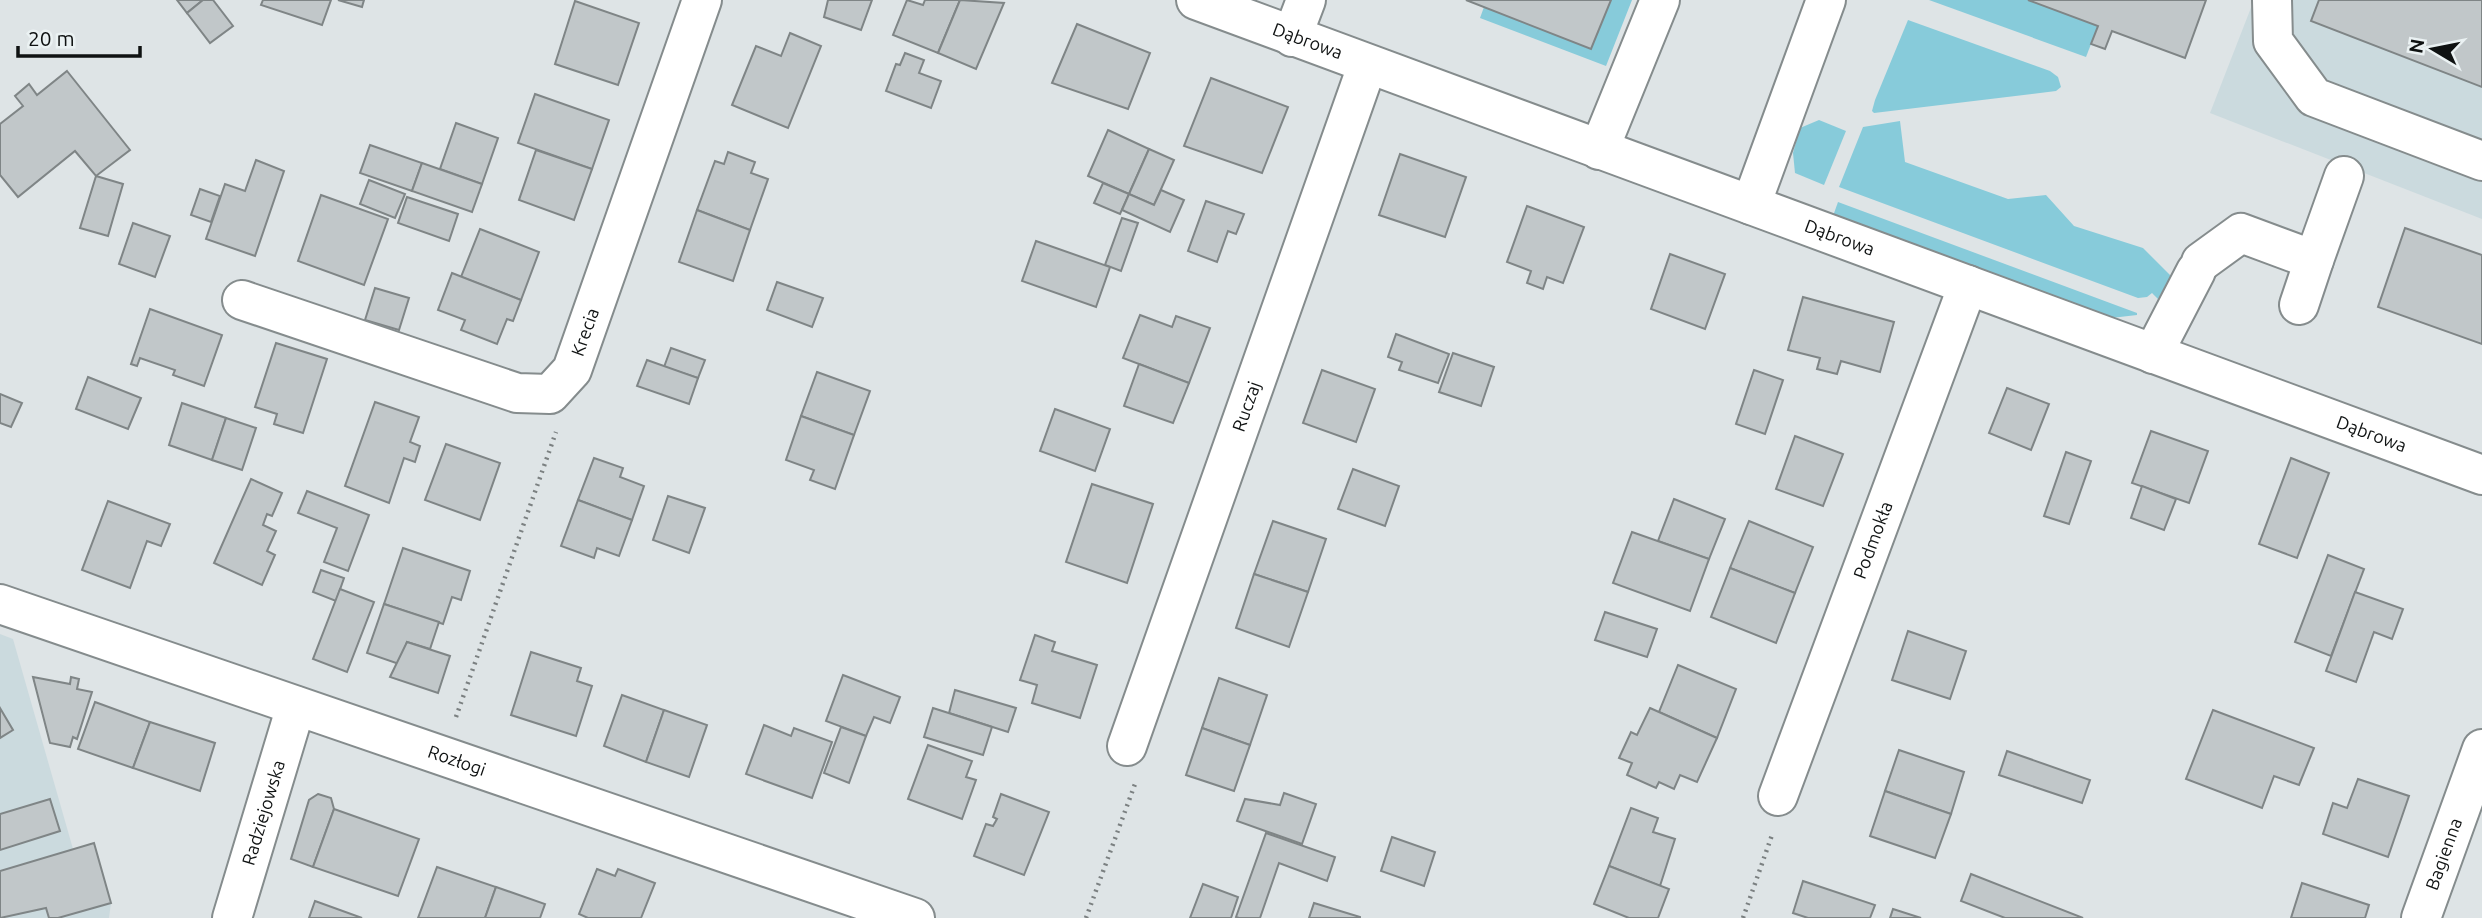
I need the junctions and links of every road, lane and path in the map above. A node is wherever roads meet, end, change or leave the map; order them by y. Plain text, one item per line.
1 (702, 0) edge
2 (1196, 0) edge
3 (1306, 0) edge
4 (1660, 0) edge
5 (1826, 0) edge
6 (2272, 0) edge
7 (1292, 37) junction
8 (1367, 66) junction
9 (1600, 150) junction
10 (2482, 161) edge
11 (2344, 176) dead end
12 (1751, 205) junction
13 (2314, 260) junction
14 (1968, 285) junction
15 (242, 300) dead end
16 (2299, 304) dead end
17 (2153, 354) junction
18 (551, 394) junction
19 (2482, 475) edge
20 (0, 604) edge
21 (296, 706) junction
22 (1127, 746) joint
23 (2482, 749) edge
24 (442, 755) junction
25 (1778, 796) joint
26 (232, 918) edge
27 (915, 918) edge
28 (1086, 918) edge
29 (1743, 918) edge
30 (2421, 918) edge

1 - 18 street, Krecia
2 - 7 street, Dąbrowa
3 - 7 street
4 - 9 street
5 - 12 street
6 - 10 street
7 - 8 street, Dąbrowa
8 - 9 street, Dąbrowa
8 - 22 street, Ruczaj
9 - 12 street, Dąbrowa
11 - 13 street
12 - 14 street, Dąbrowa
13 - 16 street
13 - 17 street
14 - 17 street, Dąbrowa
14 - 25 street, Podmokła
15 - 18 street
17 - 19 street, Dąbrowa
18 - 24 path
20 - 21 street, Rozłogi
21 - 24 street, Rozłogi
21 - 26 street, Radziejowska
22 - 28 path
23 - 30 street, Bagienna
24 - 27 street, Rozłogi
25 - 29 path

